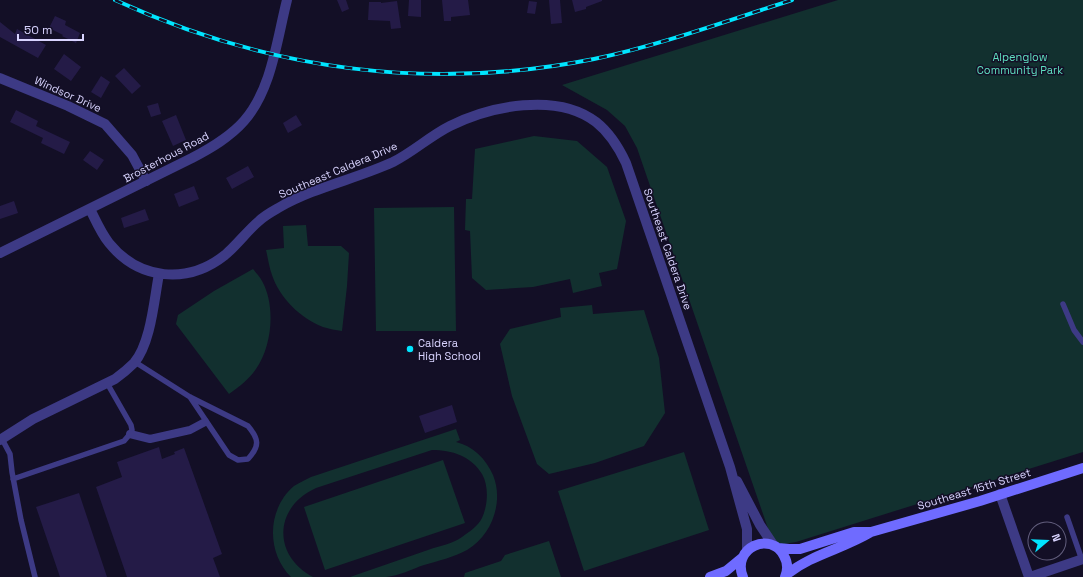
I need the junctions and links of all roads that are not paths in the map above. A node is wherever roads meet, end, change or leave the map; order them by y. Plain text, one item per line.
1 (287, 0) edge
2 (0, 78) edge
3 (146, 181) junction
4 (90, 209) junction
5 (0, 253) edge
6 (159, 274) junction
7 (1063, 304) dead end
8 (1083, 342) edge
9 (135, 362) junction
10 (107, 383) junction
11 (190, 397) junction
12 (205, 422) junction
13 (130, 434) junction
14 (1, 440) edge
15 (730, 467) junction
16 (1083, 468) edge
17 (13, 479) junction
18 (1000, 494) junction
19 (1067, 518) dead end
20 (871, 532) junction
21 (776, 547) junction
22 (745, 554) junction
23 (1082, 560) edge
24 (786, 576) edge
25 (35, 577) edge
26 (710, 577) edge
27 (743, 577) edge
28 (1029, 577) edge

1 - 3 street, Brosterhous Road
2 - 3 street, Windsor Drive
3 - 4 street, Brosterhous Road
4 - 5 street, Brosterhous Road
4 - 6 street, Southeast Caldera Drive
6 - 9 street
6 - 15 street, Southeast Caldera Drive
7 - 8 lane
9 - 10 street
9 - 11 lane
10 - 13 lane
10 - 14 street
11 - 12 lane
11 - 12 lane
12 - 13 street
13 - 17 lane
14 - 17 lane
15 - 21 street, Southeast Caldera Drive
15 - 22 street, Southeast Caldera Drive
16 - 18 main road, Southeast 15th Street
17 - 25 lane
18 - 20 main road, Southeast 15th Street
18 - 28 street
19 - 23 lane
20 - 21 main road, Southeast 15th Street
20 - 24 main road, Southeast 15th Street
21 - 22 main road, Southeast 15th Street
21 - 24 main road
22 - 26 main road
22 - 27 main road
23 - 28 street

